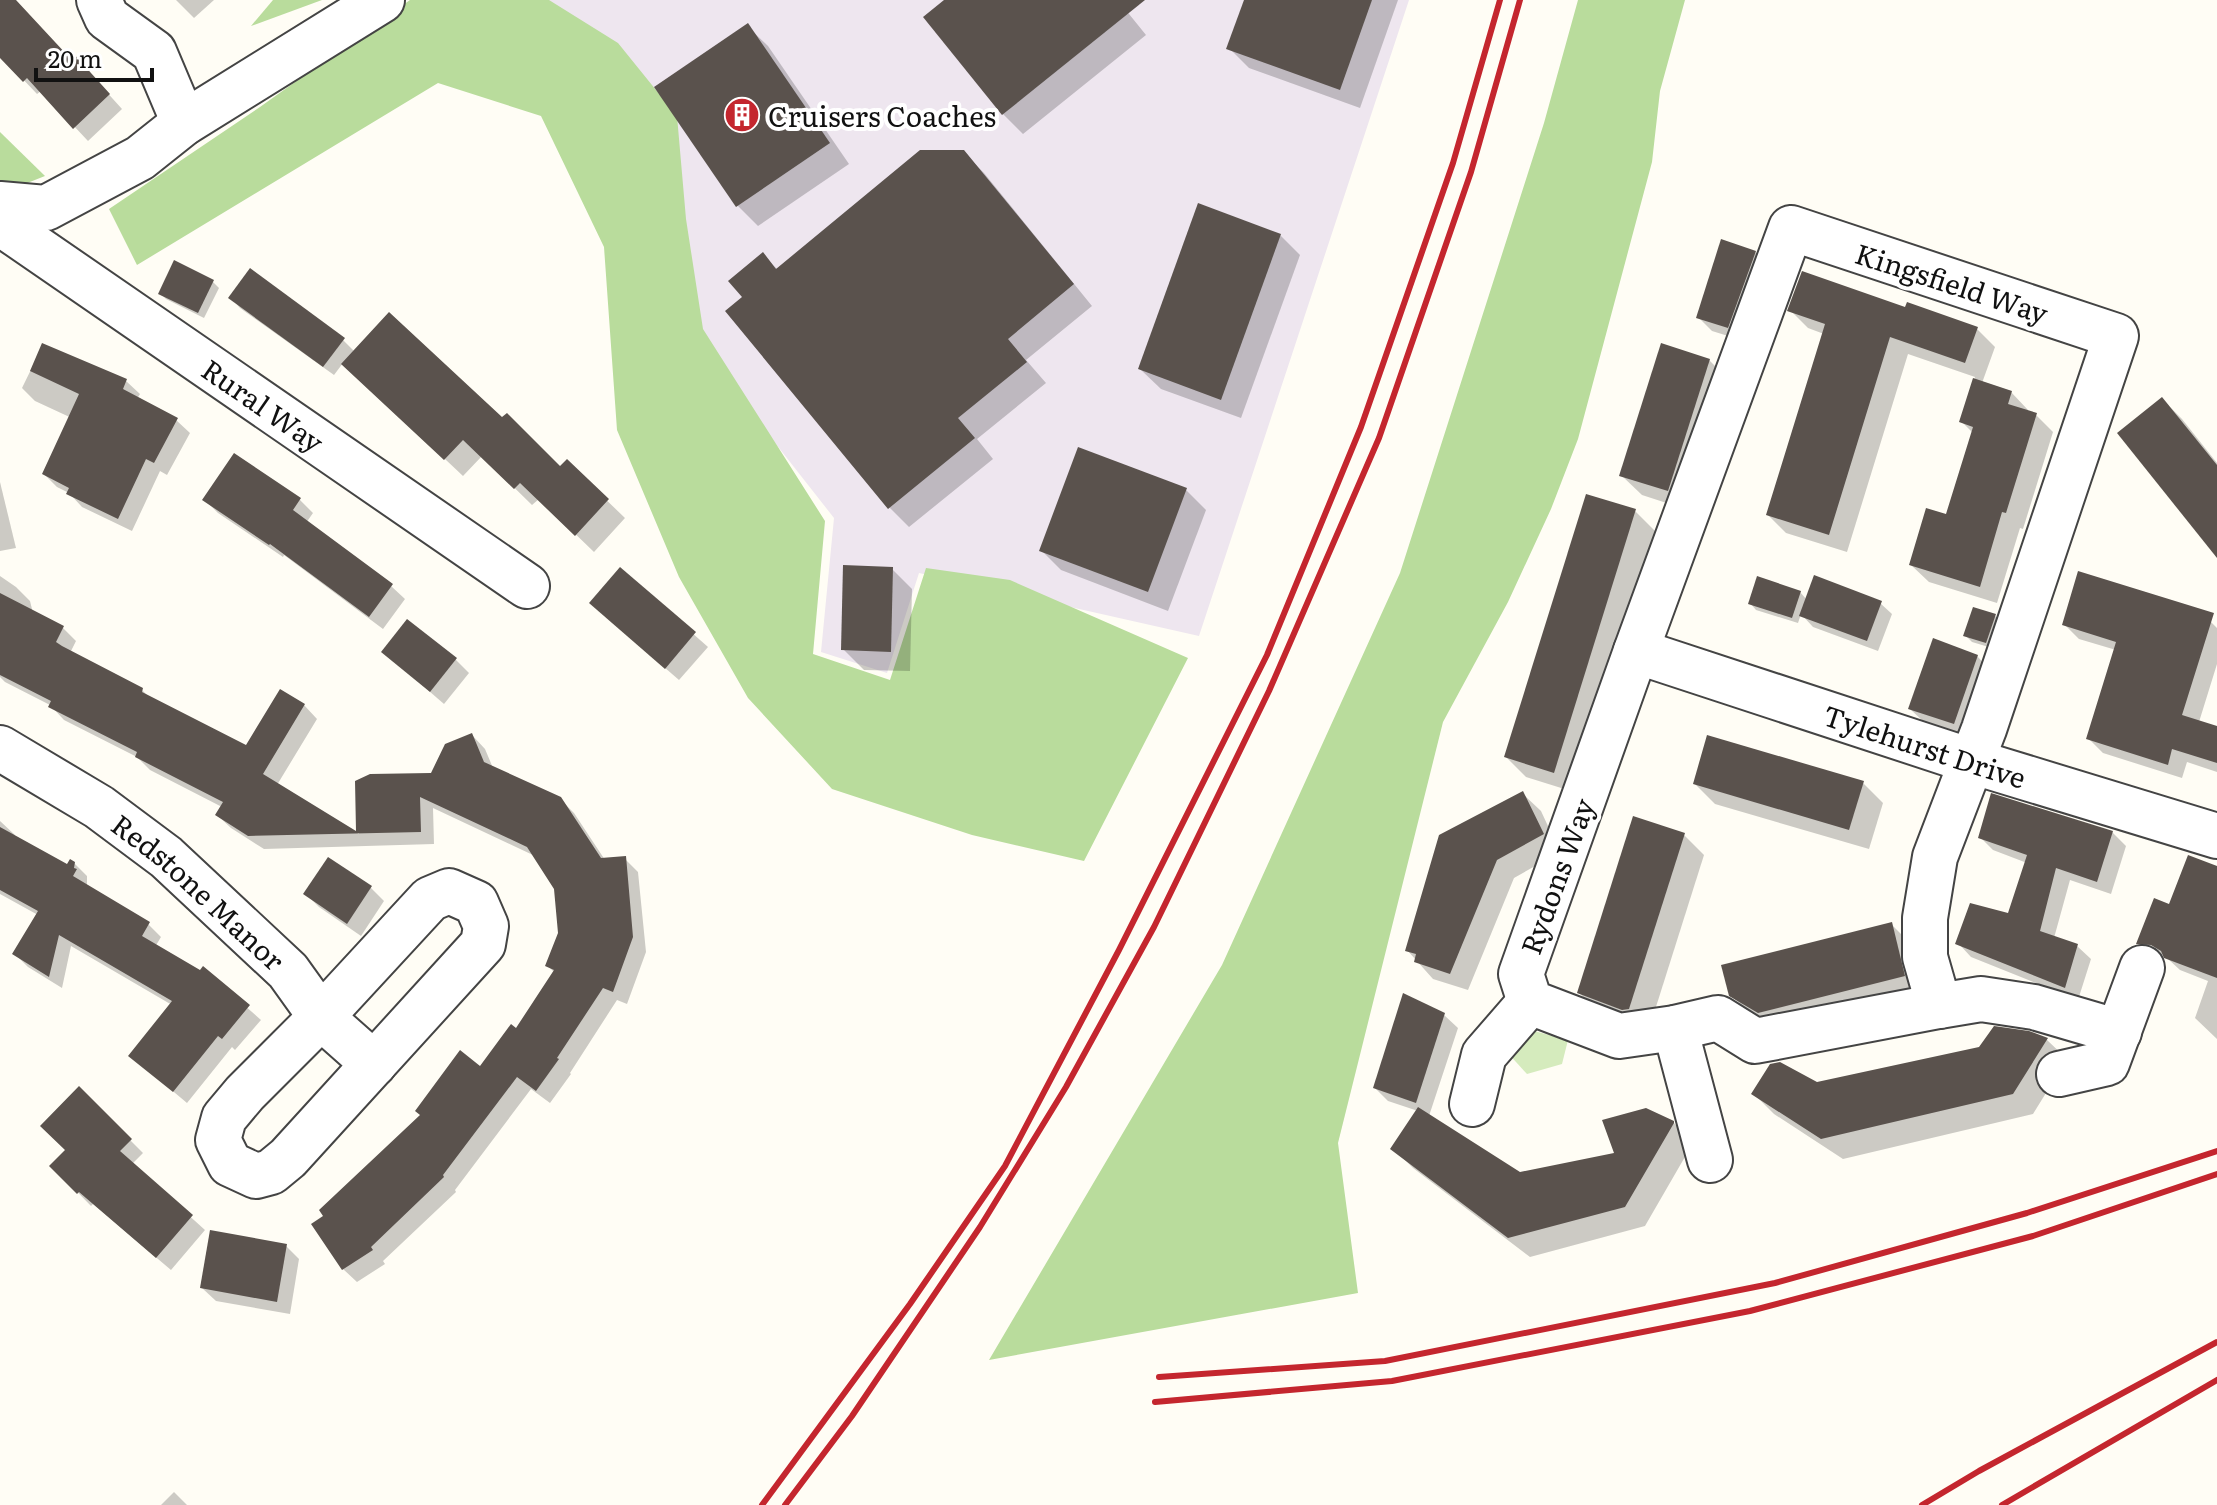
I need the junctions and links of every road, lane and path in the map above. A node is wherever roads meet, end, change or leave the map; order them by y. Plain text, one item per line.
1 (99, 0) edge
2 (382, 0) edge
3 (184, 123) junction
4 (0, 204) edge
5 (0, 223) edge
6 (527, 586) dead end
7 (1636, 651) junction
8 (0, 748) edge
9 (1971, 761) junction
10 (2217, 836) edge
11 (2142, 968) dead end
12 (1530, 1002) junction
13 (1939, 1006) junction
14 (321, 1017) junction
15 (1675, 1028) junction
16 (2119, 1032) junction
17 (374, 1064) junction
18 (2059, 1074) dead end
19 (1472, 1104) dead end
20 (1710, 1160) dead end

1 - 3 street
2 - 3 street
3 - 4 street
5 - 6 street, Rural Way
7 - 9 street, Tylehurst Drive
7 - 9 street, Kingsfield Way
7 - 12 street, Rydons Way
8 - 14 street, Redstone Manor
9 - 10 street, Tylehurst Drive
9 - 13 street
11 - 16 street
12 - 15 street
12 - 19 street
13 - 15 street
13 - 16 street
14 - 17 street, Redstone Manor
14 - 17 street
14 - 17 street
15 - 20 street
16 - 18 street

